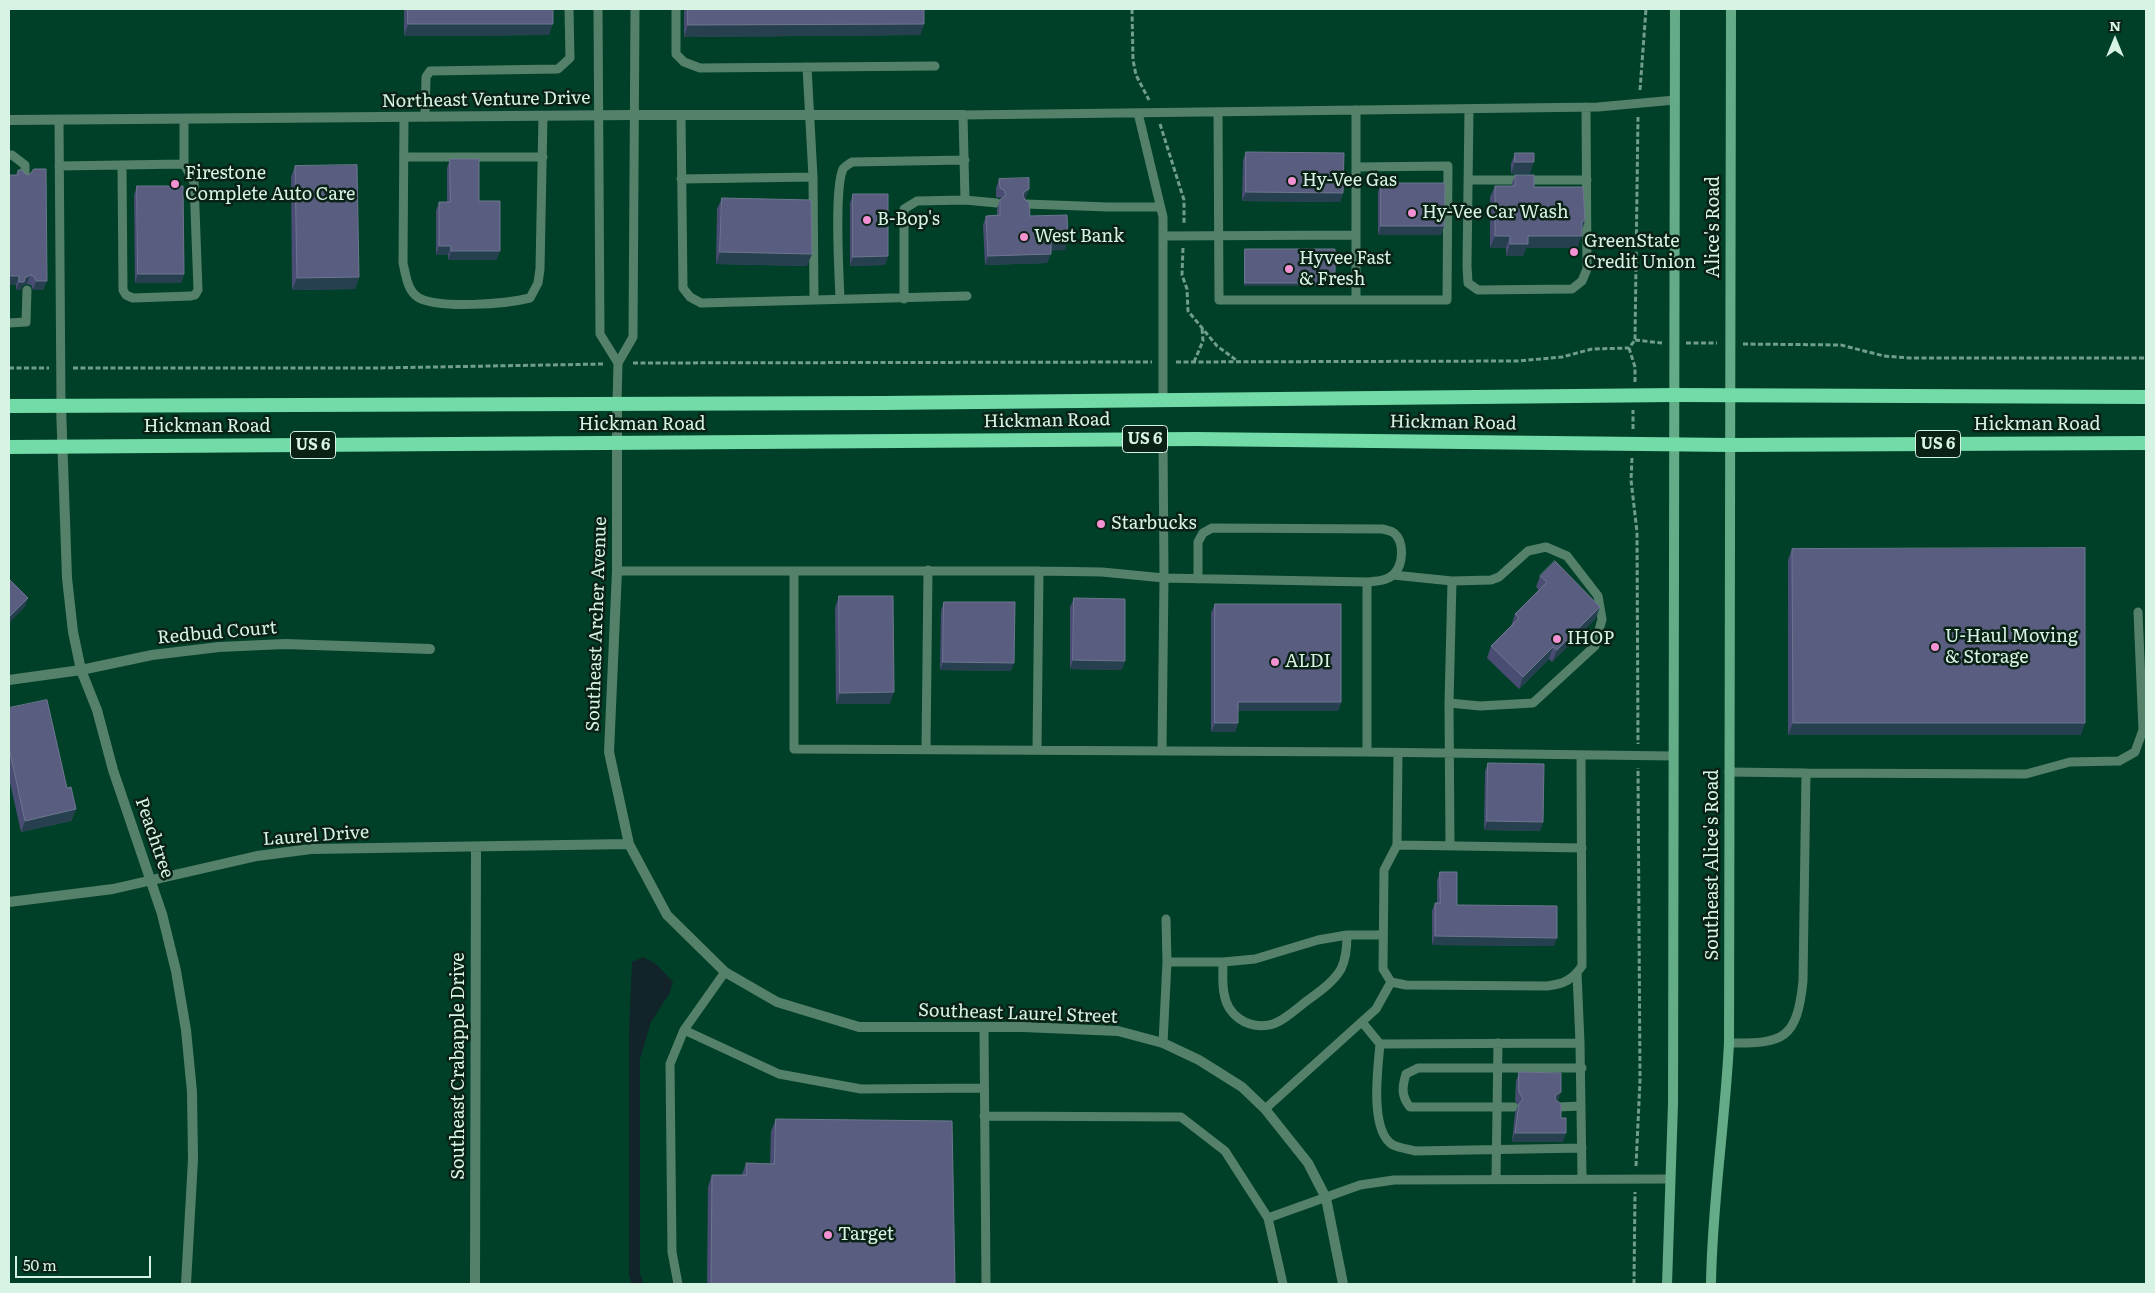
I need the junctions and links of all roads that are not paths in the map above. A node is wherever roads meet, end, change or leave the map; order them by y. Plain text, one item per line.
1 (569, 9) edge
2 (598, 9) edge
3 (635, 9) edge
4 (676, 9) edge
5 (1675, 9) edge
6 (1731, 9) edge
7 (935, 66) dead end
8 (807, 67) junction
9 (1675, 100) junction
10 (1586, 107) junction
11 (1469, 109) junction
12 (1356, 110) junction
13 (1218, 112) junction
14 (1138, 113) junction
15 (599, 115) junction
16 (633, 115) junction
17 (681, 115) junction
18 (809, 115) junction
19 (963, 115) junction
20 (544, 116) junction
21 (404, 117) junction
22 (425, 117) junction
23 (184, 119) junction
24 (9, 120) edge
25 (58, 120) junction
26 (9, 154) edge
27 (404, 157) junction
28 (543, 157) junction
29 (965, 160) junction
30 (184, 164) junction
31 (59, 166) junction
32 (122, 166) junction
33 (1356, 167) junction
34 (813, 177) junction
35 (25, 178) edge
36 (682, 179) junction
37 (1468, 180) junction
38 (1587, 180) junction
39 (965, 200) junction
40 (996, 203) dead end
41 (1026, 204) edge
42 (1160, 207) junction
43 (1356, 235) junction
44 (1164, 236) junction
45 (1218, 236) junction
46 (27, 290) edge
47 (967, 296) dead end
48 (840, 299) junction
49 (904, 299) junction
50 (814, 300) junction
51 (1356, 300) junction
52 (9, 323) edge
53 (618, 363) junction
54 (1674, 395) junction
55 (1729, 396) junction
56 (2146, 397) edge
57 (1163, 400) junction
58 (617, 403) junction
59 (9, 406) edge
60 (61, 406) junction
61 (1163, 439) junction
62 (616, 443) junction
63 (2146, 443) edge
64 (1674, 444) junction
65 (1730, 445) junction
66 (9, 447) edge
67 (63, 447) junction
68 (928, 570) junction
69 (617, 571) junction
70 (1039, 571) junction
71 (794, 572) junction
72 (1393, 575) junction
73 (1164, 578) junction
74 (1198, 579) junction
75 (1452, 581) junction
76 (1367, 582) junction
77 (2138, 612) dead end
78 (430, 648) dead end
79 (81, 670) junction
80 (9, 680) edge
81 (1449, 703) junction
82 (926, 749) junction
83 (1037, 750) junction
84 (1162, 750) junction
85 (1367, 752) junction
86 (1398, 753) junction
87 (1449, 753) junction
88 (1581, 755) junction
89 (1673, 756) junction
90 (1729, 772) junction
91 (1806, 773) junction
92 (630, 844) junction
93 (1397, 845) junction
94 (1450, 846) junction
95 (476, 848) junction
96 (1582, 848) junction
97 (152, 880) junction
98 (9, 902) edge
99 (1166, 919) dead end
100 (1347, 936) junction
101 (1383, 936) junction
102 (1167, 962) junction
103 (1222, 962) junction
104 (725, 972) junction
105 (1577, 972) junction
106 (1391, 982) junction
107 (1362, 1022) junction
108 (984, 1027) junction
109 (684, 1030) junction
110 (1164, 1043) junction
111 (1498, 1043) junction
112 (1580, 1043) junction
113 (1729, 1043) junction
114 (1380, 1044) junction
115 (1498, 1067) junction
116 (1582, 1068) junction
117 (984, 1088) junction
118 (1581, 1106) junction
119 (1497, 1107) junction
120 (1514, 1107) dead end
121 (1558, 1107) edge
122 (1265, 1109) junction
123 (984, 1116) junction
124 (1582, 1148) junction
125 (1496, 1149) junction
126 (1582, 1177) junction
127 (1496, 1178) junction
128 (1670, 1179) junction
129 (1326, 1198) junction
130 (1268, 1218) junction
131 (186, 1284) edge
132 (475, 1284) edge
133 (678, 1284) edge
134 (986, 1284) edge
135 (1284, 1284) edge
136 (1343, 1284) edge
137 (1667, 1284) edge
138 (1711, 1284) edge

1 - 22 lane
2 - 15 lane
3 - 16 lane
4 - 8 lane
5 - 9 main road
6 - 55 main road, Alice's Road
7 - 8 lane
8 - 18 lane
9 - 10 lane
9 - 54 main road
10 - 11 lane
10 - 38 lane
11 - 12 lane
11 - 37 lane
12 - 13 lane
12 - 33 lane
13 - 14 lane
13 - 45 lane
14 - 19 lane
14 - 42 lane
15 - 16 street, Northeast Venture Drive
15 - 20 street, Northeast Venture Drive
15 - 53 lane
16 - 17 street, Northeast Venture Drive
16 - 53 lane
17 - 18 street, Northeast Venture Drive
17 - 36 lane
18 - 19 street, Northeast Venture Drive
18 - 34 lane
19 - 29 lane
20 - 22 street, Northeast Venture Drive
20 - 28 lane
21 - 22 street, Northeast Venture Drive
21 - 23 street, Northeast Venture Drive
21 - 27 lane
23 - 25 street, Northeast Venture Drive
23 - 30 lane
24 - 25 street, Northeast Venture Drive
25 - 31 lane
26 - 35 lane
27 - 28 lane
27 - 28 lane
29 - 39 lane
29 - 48 lane
30 - 32 lane
30 - 32 lane
31 - 32 lane
31 - 60 lane
33 - 43 lane
33 - 51 lane
34 - 36 lane
34 - 50 lane
36 - 50 lane
37 - 38 lane
37 - 38 lane
39 - 40 lane
39 - 49 lane
41 - 42 lane
42 - 44 lane
43 - 45 lane
43 - 51 lane
44 - 45 lane
44 - 57 lane
45 - 51 lane
46 - 52 lane
47 - 49 lane
48 - 49 lane
48 - 50 lane
53 - 58 lane
54 - 55 highway, Hickman Road / US 6
54 - 57 highway, Hickman Road / US 6
54 - 64 main road
55 - 56 highway, Hickman Road / US 6
55 - 65 main road, Alice's Road
57 - 58 highway, Hickman Road / US 6
58 - 60 highway, Hickman Road / US 6
58 - 62 street, Southeast Archer Avenue
59 - 60 highway, Hickman Road / US 6
60 - 67 street, Peachtree
61 - 62 highway, Hickman Road / US 6
61 - 64 highway, Hickman Road / US 6
61 - 73 lane
62 - 67 highway, Hickman Road / US 6
62 - 69 street, Southeast Archer Avenue
63 - 65 highway, Hickman Road / US 6
64 - 65 highway, Hickman Road / US 6
64 - 89 main road
65 - 90 main road, Southeast Alice's Road
66 - 67 highway, Hickman Road / US 6
67 - 79 street, Peachtree
68 - 70 lane
68 - 71 lane
68 - 82 lane
69 - 71 lane
69 - 92 street, Southeast Archer Avenue
70 - 73 lane
70 - 83 lane
71 - 82 lane
72 - 74 lane
72 - 75 lane
72 - 76 lane
73 - 74 lane
73 - 84 lane
74 - 76 lane
75 - 81 lane
75 - 81 lane
76 - 85 lane
77 - 91 lane
78 - 79 street, Redbud Court
79 - 80 street, Redbud Court
79 - 97 street, Peachtree
81 - 87 lane
82 - 83 lane
83 - 84 lane
84 - 85 lane
85 - 86 lane
86 - 87 lane
86 - 93 lane
87 - 88 lane
87 - 94 lane
88 - 89 lane
88 - 96 lane
89 - 128 main road
90 - 91 lane
90 - 113 main road, Southeast Alice's Road
91 - 113 lane
92 - 95 street, Laurel Drive
92 - 104 street, Southeast Laurel Street
93 - 94 lane
93 - 101 lane
94 - 96 lane
95 - 97 street, Laurel Drive
95 - 132 street, Southeast Crabapple Drive
96 - 105 lane
97 - 98 street, Laurel Drive
97 - 131 street, Peachtree
99 - 102 lane
100 - 101 lane
100 - 103 lane
100 - 103 lane
101 - 106 lane
102 - 103 lane
102 - 110 lane
104 - 108 street, Southeast Laurel Street
104 - 109 lane
105 - 106 lane
105 - 112 lane
106 - 107 lane
107 - 114 lane
107 - 122 lane
108 - 110 street, Southeast Laurel Street
108 - 117 lane
109 - 117 lane
109 - 133 lane
110 - 122 street, Southeast Laurel Street
111 - 112 lane
111 - 114 lane
111 - 115 lane
112 - 116 lane
113 - 138 main road, Southeast Alice's Road
114 - 125 lane
115 - 116 lane
115 - 119 lane
115 - 119 lane
116 - 118 lane
117 - 123 lane
118 - 121 lane
118 - 124 lane
119 - 120 lane
119 - 125 lane
122 - 129 street, Southeast Laurel Street
123 - 130 lane
123 - 134 lane
124 - 125 lane
124 - 126 lane
125 - 127 lane
126 - 127 lane
126 - 128 lane
127 - 129 lane
128 - 137 main road
129 - 130 lane
129 - 136 street, Southeast Laurel Street
130 - 135 lane

